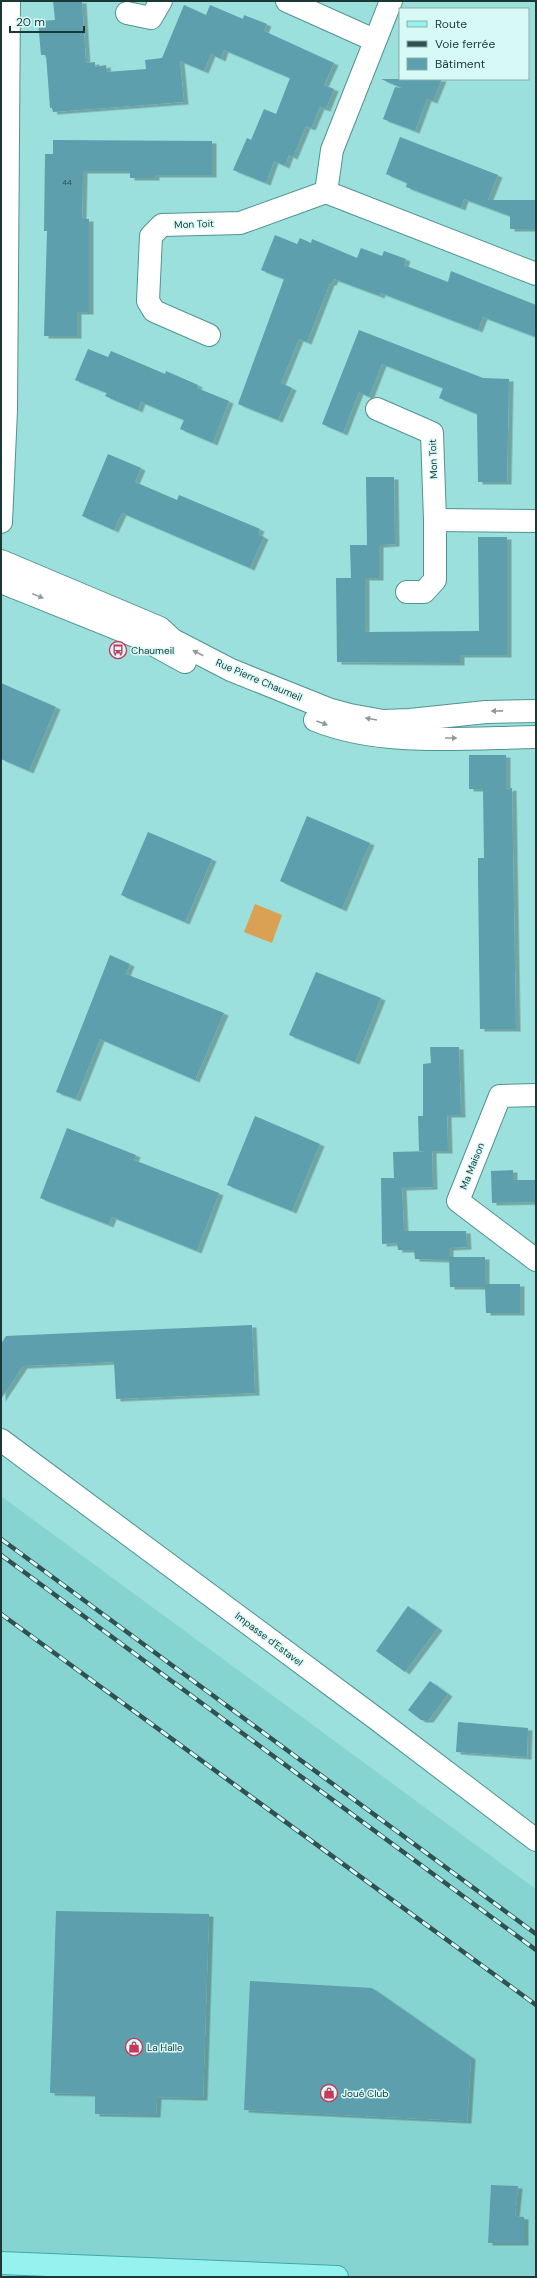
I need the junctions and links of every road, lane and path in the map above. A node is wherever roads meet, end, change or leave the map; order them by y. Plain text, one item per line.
1 (9, 1) edge
2 (161, 1) edge
3 (287, 1) edge
4 (391, 1) edge
5 (127, 13) dead end
6 (374, 40) junction
7 (326, 192) junction
8 (536, 274) edge
9 (209, 335) dead end
10 (377, 409) dead end
11 (435, 520) junction
12 (536, 521) edge
13 (1, 522) edge
14 (1, 561) edge
15 (1, 582) edge
16 (407, 592) dead end
17 (536, 711) edge
18 (536, 737) edge
19 (536, 1095) edge
20 (536, 1260) edge
21 (1, 1440) edge
22 (536, 1840) edge
23 (1, 2263) edge
24 (337, 2277) edge

1 - 13 street
2 - 5 street
3 - 6 street
4 - 6 street
6 - 7 street
7 - 8 street
7 - 9 street, Mon Toit
10 - 11 street, Mon Toit
11 - 12 street
11 - 16 street, Mon Toit
17 -> 14 street, Rue Pierre Chaumeil
15 -> 18 street, Rue Pierre Chaumeil
19 - 20 street, Ma Maison
21 - 22 street, Impasse d'Estavel
23 - 24 main road

